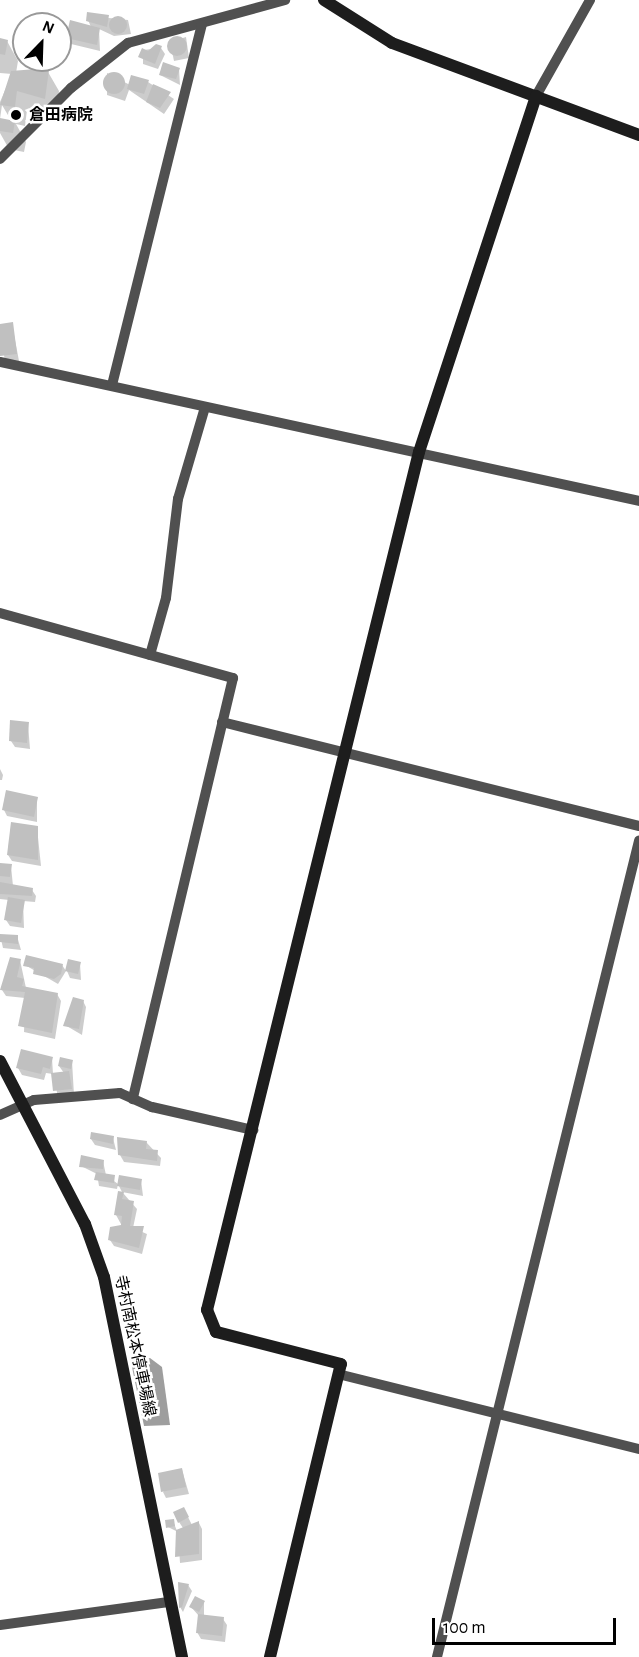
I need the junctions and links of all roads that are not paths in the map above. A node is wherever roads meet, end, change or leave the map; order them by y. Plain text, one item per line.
1 (285, 0) edge
2 (324, 0) edge
3 (590, 0) edge
4 (202, 25) junction
5 (536, 96) junction
6 (639, 135) edge
7 (0, 159) edge
8 (0, 362) edge
9 (112, 385) junction
10 (205, 407) junction
11 (419, 452) junction
12 (639, 501) edge
13 (0, 613) edge
14 (150, 655) junction
15 (222, 722) junction
16 (346, 752) junction
17 (639, 826) edge
18 (639, 841) edge
19 (0, 1061) edge
20 (134, 1099) junction
21 (21, 1107) junction
22 (0, 1115) edge
23 (253, 1130) junction
24 (339, 1374) junction
25 (497, 1415) junction
26 (639, 1449) edge
27 (168, 1602) junction
28 (0, 1625) edge
29 (182, 1657) edge
30 (270, 1657) edge
31 (437, 1657) edge

1 - 4 street
2 - 5 street
3 - 5 street
4 - 7 street
4 - 9 street
5 - 6 street
5 - 11 street
8 - 9 street
9 - 10 street
10 - 11 street
10 - 14 street
11 - 12 street
11 - 16 street
13 - 14 street
14 - 15 street
15 - 16 street
15 - 20 street
16 - 17 street
16 - 23 street
18 - 25 street
19 - 21 street, 寺村南松本停車場線
20 - 21 street
20 - 23 street
21 - 22 street
21 - 27 street, 寺村南松本停車場線
23 - 24 street
24 - 25 street
24 - 30 street
25 - 26 street
25 - 31 street
27 - 28 street
27 - 29 street, 寺村南松本停車場線

